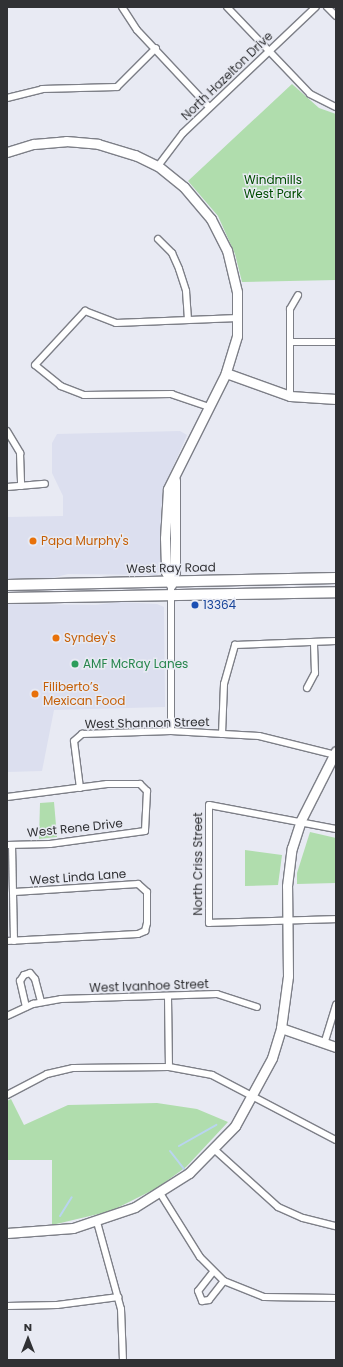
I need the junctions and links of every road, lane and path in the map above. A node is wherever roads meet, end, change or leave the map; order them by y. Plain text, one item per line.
1 (122, 7) edge
2 (227, 7) edge
3 (316, 7) edge
4 (328, 7) edge
5 (336, 16) edge
6 (156, 48) junction
7 (267, 52) junction
8 (7, 98) edge
9 (209, 107) junction
10 (336, 107) edge
11 (7, 152) edge
12 (158, 166) junction
13 (158, 239) dead end
14 (298, 295) dead end
15 (238, 318) junction
16 (188, 320) junction
17 (290, 342) junction
18 (336, 342) edge
19 (226, 373) junction
20 (290, 396) junction
21 (336, 399) edge
22 (209, 407) junction
23 (7, 431) edge
24 (45, 484) dead end
25 (21, 486) junction
26 (7, 487) edge
27 (336, 578) edge
28 (7, 585) edge
29 (171, 588) junction
30 (336, 592) edge
31 (7, 598) edge
32 (336, 641) edge
33 (314, 642) junction
34 (307, 688) dead end
35 (171, 731) junction
36 (222, 734) junction
37 (335, 753) edge
38 (80, 788) junction
39 (7, 797) edge
40 (301, 820) junction
41 (336, 829) edge
42 (9, 845) edge
43 (14, 892) junction
44 (336, 918) edge
45 (287, 920) junction
46 (14, 940) junction
47 (7, 941) edge
48 (168, 996) junction
49 (41, 1002) junction
50 (336, 1005) edge
51 (26, 1007) junction
52 (257, 1007) dead end
53 (7, 1016) edge
54 (281, 1028) junction
55 (325, 1041) junction
56 (336, 1047) edge
57 (169, 1067) junction
58 (254, 1094) junction
59 (7, 1095) edge
60 (336, 1140) edge
61 (215, 1150) junction
62 (160, 1193) junction
63 (97, 1222) junction
64 (336, 1226) edge
65 (7, 1233) edge
66 (213, 1272) junction
67 (224, 1281) junction
68 (118, 1297) junction
69 (336, 1298) edge
70 (7, 1306) edge
71 (123, 1360) edge

1 - 6 street
2 - 7 street
3 - 7 street, North Hazelton Drive
4 - 5 street
6 - 8 street
6 - 9 street
7 - 9 street, North Hazelton Drive
7 - 10 street
9 - 12 street, North Hazelton Drive
11 - 12 street
12 - 15 street
13 - 16 street
14 - 17 street
15 - 16 street
15 - 19 street
16 - 22 street
17 - 18 street
17 - 20 street
19 - 20 street
19 - 22 street
20 - 21 street
22 - 29 street
23 - 25 street
24 - 25 street
25 - 26 street
27 - 29 main road, West Ray Road
28 - 29 main road, West Ray Road
29 - 30 main road, West Ray Road
29 - 31 main road, West Ray Road
29 - 35 street
32 - 33 street
33 - 34 street
33 - 36 street
35 - 36 street, West Shannon Street
35 - 38 street, West Shannon Street
36 - 37 street, West Shannon Street
37 - 40 street
38 - 39 street
38 - 42 street, West Rene Drive
40 - 41 street
40 - 45 street
40 - 45 street, North Criss Street
42 - 43 street
43 - 46 street
43 - 46 street, West Linda Lane
44 - 45 street
45 - 54 street
46 - 47 street
48 - 49 street, West Ivanhoe Street
48 - 52 street, West Ivanhoe Street
48 - 57 street
49 - 51 street, West Ivanhoe Street
49 - 51 street
50 - 55 street
51 - 53 street, West Ivanhoe Street
54 - 55 street
54 - 58 street
55 - 56 street
57 - 58 street
57 - 59 street
58 - 60 street
58 - 61 street
61 - 62 street
61 - 64 street
62 - 63 street
62 - 66 street
63 - 65 street
63 - 68 street
66 - 67 street
66 - 67 street
67 - 69 street
68 - 70 street
68 - 71 street

